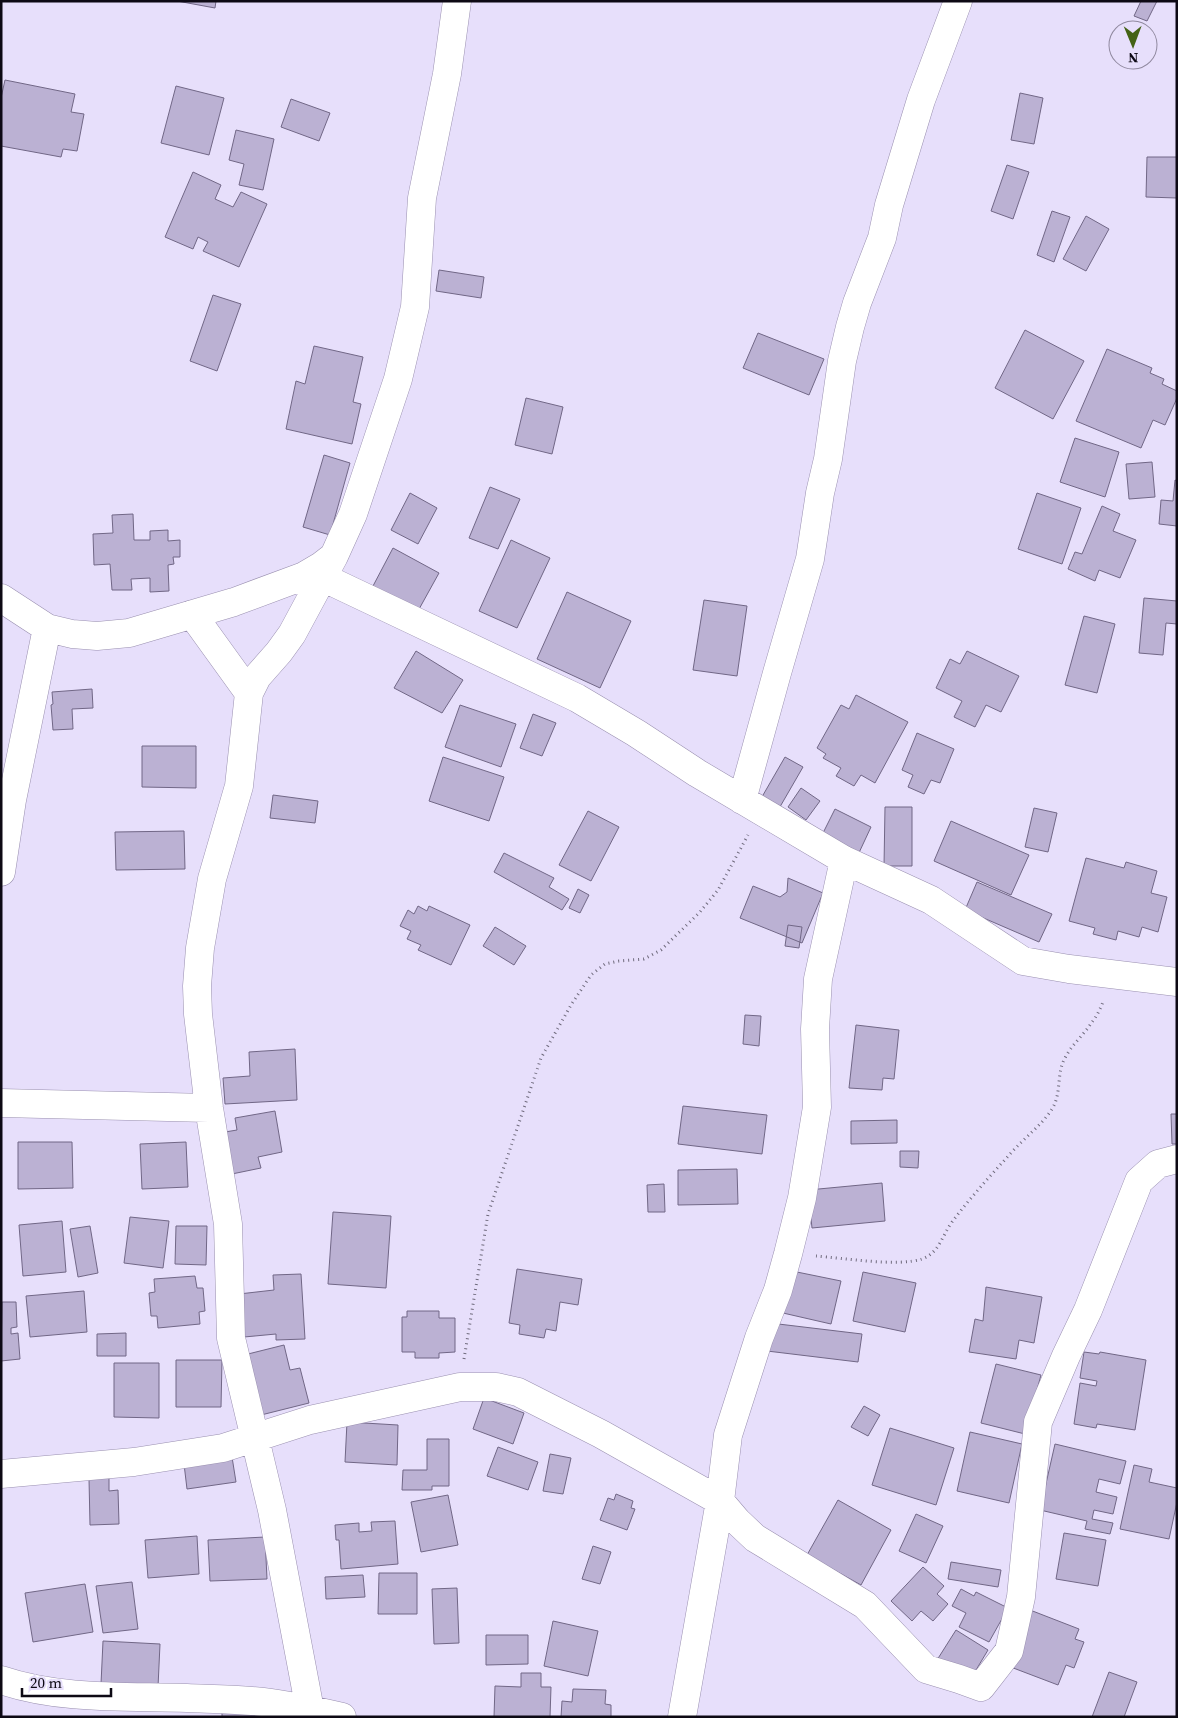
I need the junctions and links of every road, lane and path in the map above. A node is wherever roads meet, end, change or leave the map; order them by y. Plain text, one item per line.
1 (457, 1) edge
2 (958, 1) edge
3 (328, 566) junction
4 (1, 598) edge
5 (192, 614) junction
6 (47, 628) junction
7 (249, 693) junction
8 (752, 805) junction
9 (844, 860) junction
10 (1, 872) edge
11 (1117, 975) junction
12 (1177, 982) edge
13 (1, 1103) edge
14 (209, 1108) junction
15 (1177, 1159) edge
16 (788, 1254) junction
17 (460, 1387) junction
18 (255, 1438) junction
19 (1, 1474) edge
20 (720, 1501) junction
21 (1, 1680) edge
22 (309, 1714) edge
23 (342, 1717) edge
24 (682, 1717) edge

1 - 3 street
2 - 8 street
3 - 5 street
3 - 7 street
3 - 8 street
4 - 6 street
5 - 6 street
5 - 7 street
6 - 10 street
7 - 14 street
8 - 9 street
8 - 17 path
9 - 11 street
9 - 16 street
11 - 12 street
11 - 16 path
13 - 14 street
14 - 18 street
15 - 20 street
16 - 20 street
17 - 18 street
17 - 20 street
18 - 19 street
18 - 22 street
20 - 24 street
21 - 22 street
22 - 23 street

